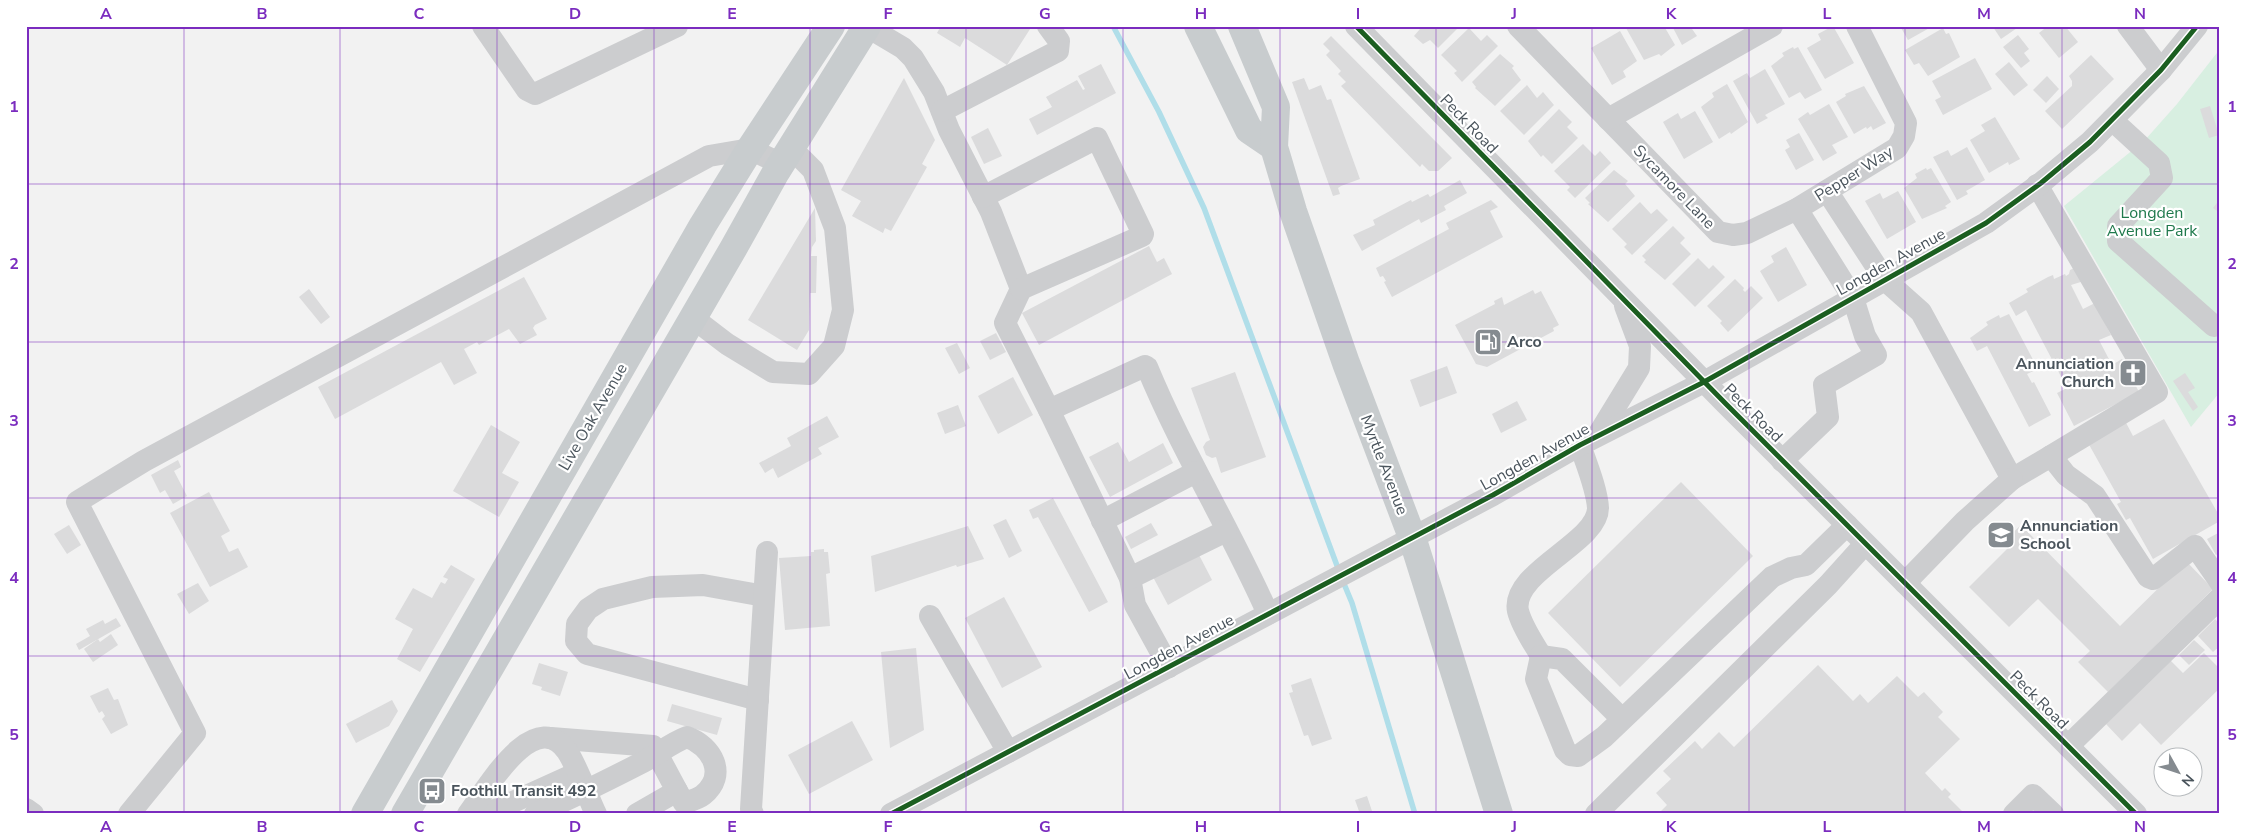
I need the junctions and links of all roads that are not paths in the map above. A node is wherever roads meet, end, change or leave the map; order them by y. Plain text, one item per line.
1 (483, 26) edge
2 (677, 26) edge
3 (831, 26) edge
4 (866, 26) edge
5 (1048, 26) edge
6 (1198, 26) edge
7 (1242, 26) edge
8 (1356, 26) edge
9 (1518, 26) edge
10 (1772, 26) edge
11 (1857, 26) edge
12 (2128, 26) edge
13 (2198, 26) edge
14 (2161, 70) junction
15 (942, 112) junction
16 (1608, 119) junction
17 (2112, 120) junction
18 (1274, 147) junction
19 (750, 148) junction
20 (786, 156) junction
21 (2037, 185) junction
22 (1827, 192) junction
23 (983, 197) junction
24 (1797, 209) junction
25 (1886, 280) junction
26 (1021, 289) junction
27 (1622, 298) junction
28 (1853, 298) junction
29 (694, 318) junction
30 (2214, 326) dead end
31 (1704, 382) junction
32 (1049, 410) junction
33 (1589, 440) junction
34 (2051, 456) junction
35 (1782, 461) junction
36 (1196, 472) junction
37 (2012, 479) junction
38 (1102, 521) junction
39 (1847, 526) junction
40 (1226, 531) junction
41 (1412, 537) junction
42 (1865, 544) junction
43 (766, 552) dead end
44 (1130, 578) junction
45 (2220, 582) edge
46 (1905, 583) junction
47 (764, 596) junction
48 (2220, 598) edge
49 (1268, 614) junction
50 (930, 616) dead end
51 (1541, 656) junction
52 (1169, 666) junction
53 (758, 700) junction
54 (1622, 718) junction
55 (551, 738) junction
56 (2068, 746) junction
57 (1008, 752) junction
58 (658, 754) junction
59 (581, 783) junction
60 (677, 791) junction
61 (26, 809) edge
62 (484, 809) edge
63 (33, 814) edge
64 (129, 814) edge
65 (365, 814) edge
66 (405, 814) edge
67 (535, 814) edge
68 (596, 814) edge
69 (637, 814) edge
70 (753, 814) edge
71 (891, 814) edge
72 (1500, 814) edge
73 (1596, 814) edge
74 (2014, 814) edge
75 (2053, 814) edge
76 (2136, 814) edge

1 - 2 street
3 - 19 main road, Live Oak Avenue
4 - 15 street
4 - 20 main road
5 - 15 street
6 - 18 main road
7 - 18 main road, Myrtle Avenue
8 - 27 street, Peck Road
9 - 16 street, Sycamore Lane
10 - 16 street
11 - 22 street, Pepper Way
12 - 14 street
13 - 14 street, Longden Avenue
14 - 17 street, Longden Avenue
15 - 23 street
16 - 24 street, Sycamore Lane
17 - 21 street, Longden Avenue
17 - 30 street
18 - 41 main road, Myrtle Avenue
19 - 20 street
19 - 64 street
19 - 65 main road, Live Oak Avenue
20 - 29 main road
20 - 29 street
21 - 25 street, Longden Avenue
21 - 34 street
22 - 24 street, Pepper Way
22 - 25 street
23 - 26 street
23 - 26 street
24 - 28 street
25 - 28 street, Longden Avenue
25 - 37 street
26 - 32 street
27 - 31 street, Peck Road
27 - 33 street
28 - 31 street, Longden Avenue
28 - 35 street
29 - 66 main road
31 - 33 street, Longden Avenue
31 - 35 street, Peck Road
32 - 36 street
32 - 38 street
33 - 41 street, Longden Avenue
33 - 51 street
34 - 37 street
34 - 45 street
35 - 39 street, Peck Road
36 - 38 street
36 - 40 street
37 - 46 street
38 - 44 street
39 - 42 street, Peck Road
39 - 54 street
40 - 44 street
40 - 49 street
41 - 49 street, Longden Avenue
41 - 72 main road, Myrtle Avenue
42 - 46 street, Peck Road
42 - 73 street
43 - 47 street
44 - 52 street
46 - 56 street, Peck Road
47 - 53 street
47 - 53 street
48 - 56 street
49 - 52 street, Longden Avenue
50 - 57 street
51 - 54 street
51 - 54 street
52 - 57 street, Longden Avenue
53 - 70 street
55 - 58 street
55 - 59 street
55 - 62 street
56 - 76 street, Peck Road
57 - 71 street, Longden Avenue
58 - 59 street
58 - 60 street
58 - 60 street
59 - 62 street
59 - 67 street
59 - 68 street
60 - 69 street
61 - 63 street
74 - 75 street

